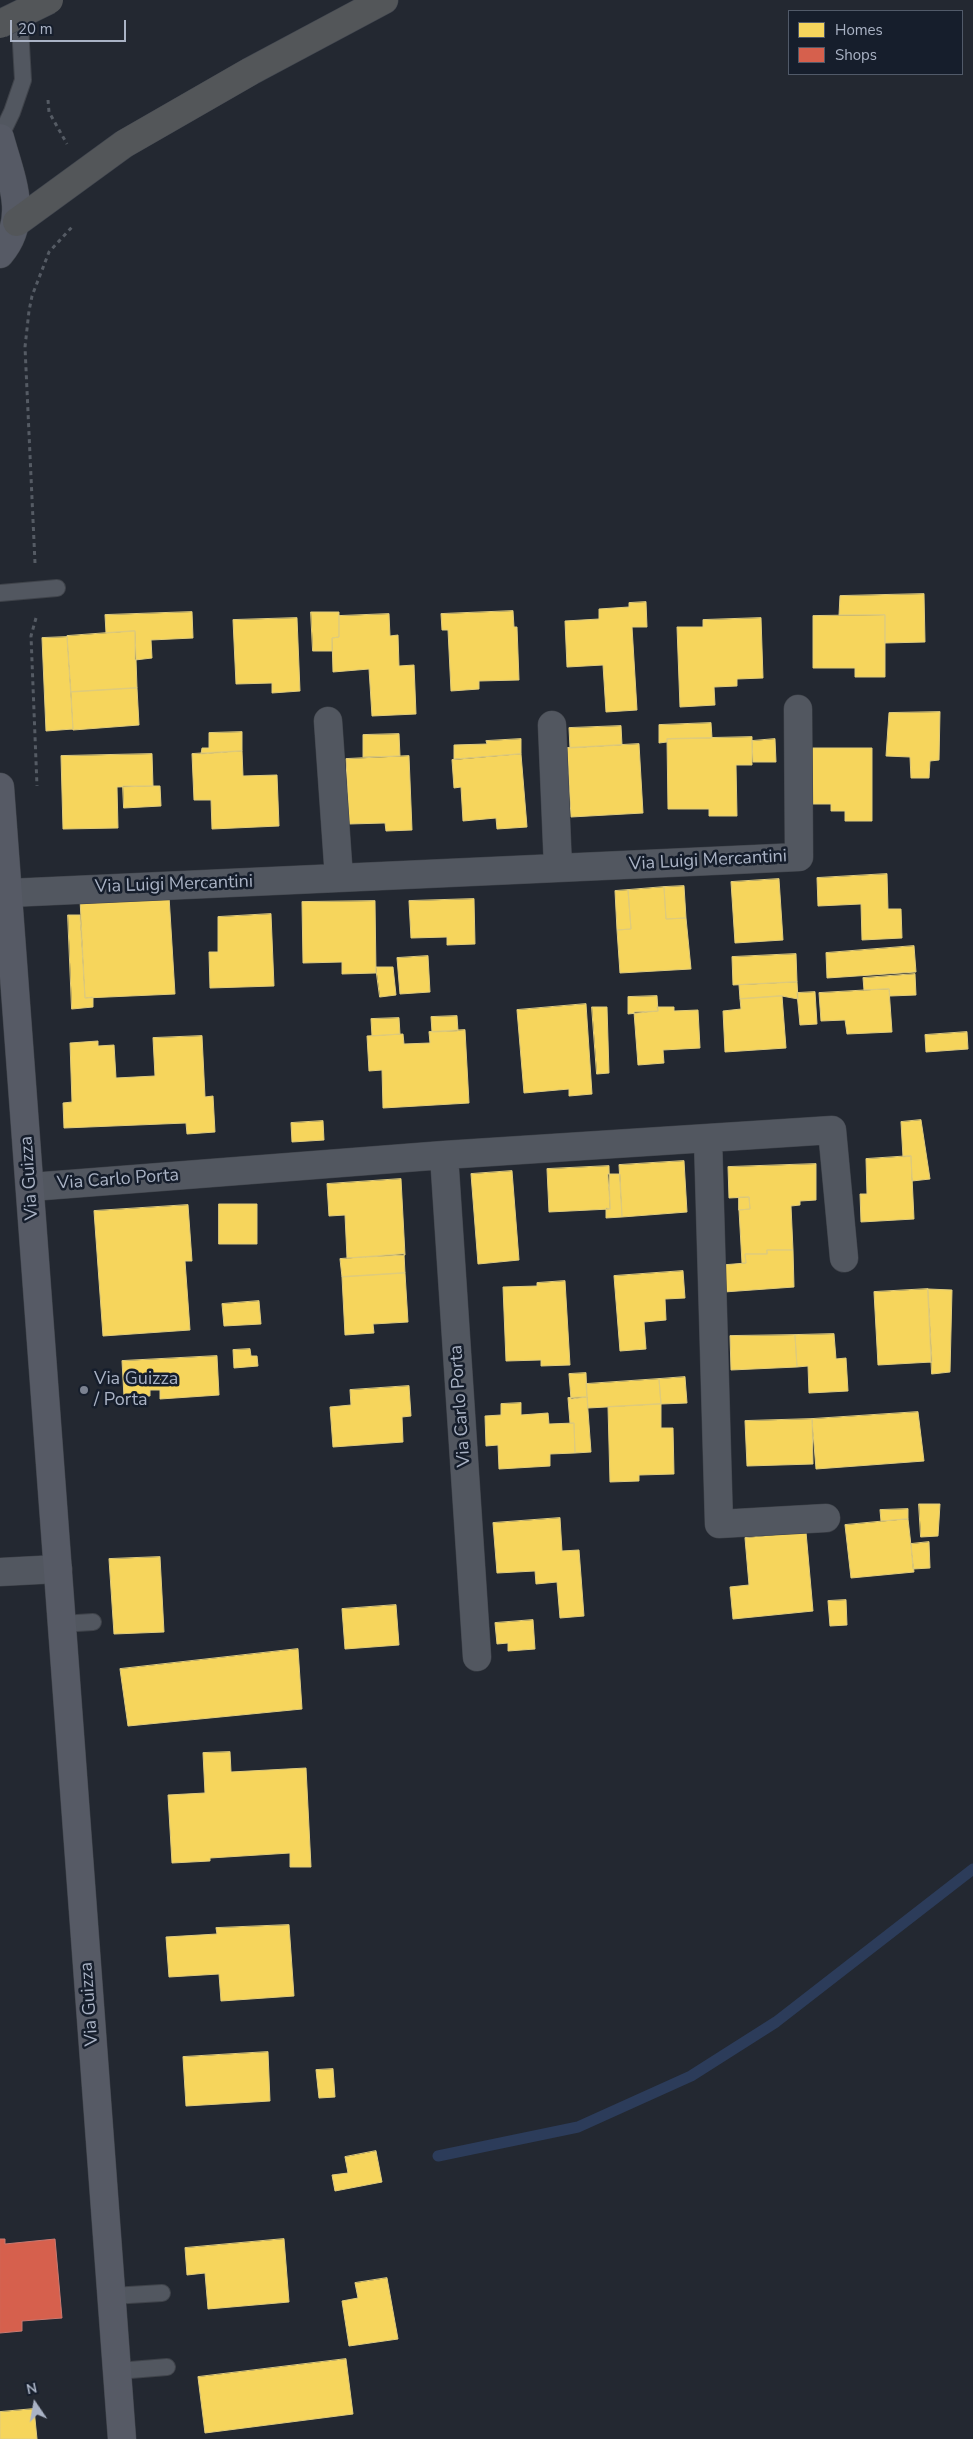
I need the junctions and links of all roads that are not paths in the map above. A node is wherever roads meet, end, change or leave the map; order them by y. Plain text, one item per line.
1 (18, 0) edge
2 (49, 0) edge
3 (384, 0) edge
4 (0, 24) edge
5 (0, 137) edge
6 (17, 222) junction
7 (0, 254) edge
8 (57, 588) dead end
9 (0, 593) edge
10 (798, 709) dead end
11 (328, 721) dead end
12 (552, 725) dead end
13 (0, 787) edge
14 (558, 868) junction
15 (339, 878) junction
16 (9, 894) junction
17 (708, 1139) junction
18 (444, 1156) junction
19 (31, 1187) junction
20 (844, 1258) dead end
21 (826, 1518) dead end
22 (58, 1569) junction
23 (0, 1572) edge
24 (93, 1622) dead end
25 (61, 1624) junction
26 (477, 1658) dead end
27 (162, 2293) dead end
28 (112, 2296) junction
29 (167, 2367) dead end
30 (118, 2371) junction
31 (122, 2439) edge

1 - 5 lane
2 - 4 highway, bridge
3 - 6 highway
5 - 6 main road
6 - 7 main road
8 - 9 lane
10 - 14 street, Via Luigi Mercantini
11 - 15 street
12 - 14 street
13 - 16 main road, Via Guizza
14 - 15 street, Via Luigi Mercantini
15 - 16 street, Via Luigi Mercantini
16 - 19 main road, Via Guizza
17 - 18 street, Via Carlo Porta
17 - 20 street, Via Carlo Porta
17 - 21 street
18 - 19 street, Via Carlo Porta
18 - 26 street, Via Carlo Porta
19 - 22 main road, Via Guizza
22 - 23 street
22 - 25 main road, Via Guizza
24 - 25 lane
25 - 28 main road, Via Guizza
27 - 28 lane
28 - 30 main road, Via Guizza
29 - 30 lane
30 - 31 main road, Via Guizza

